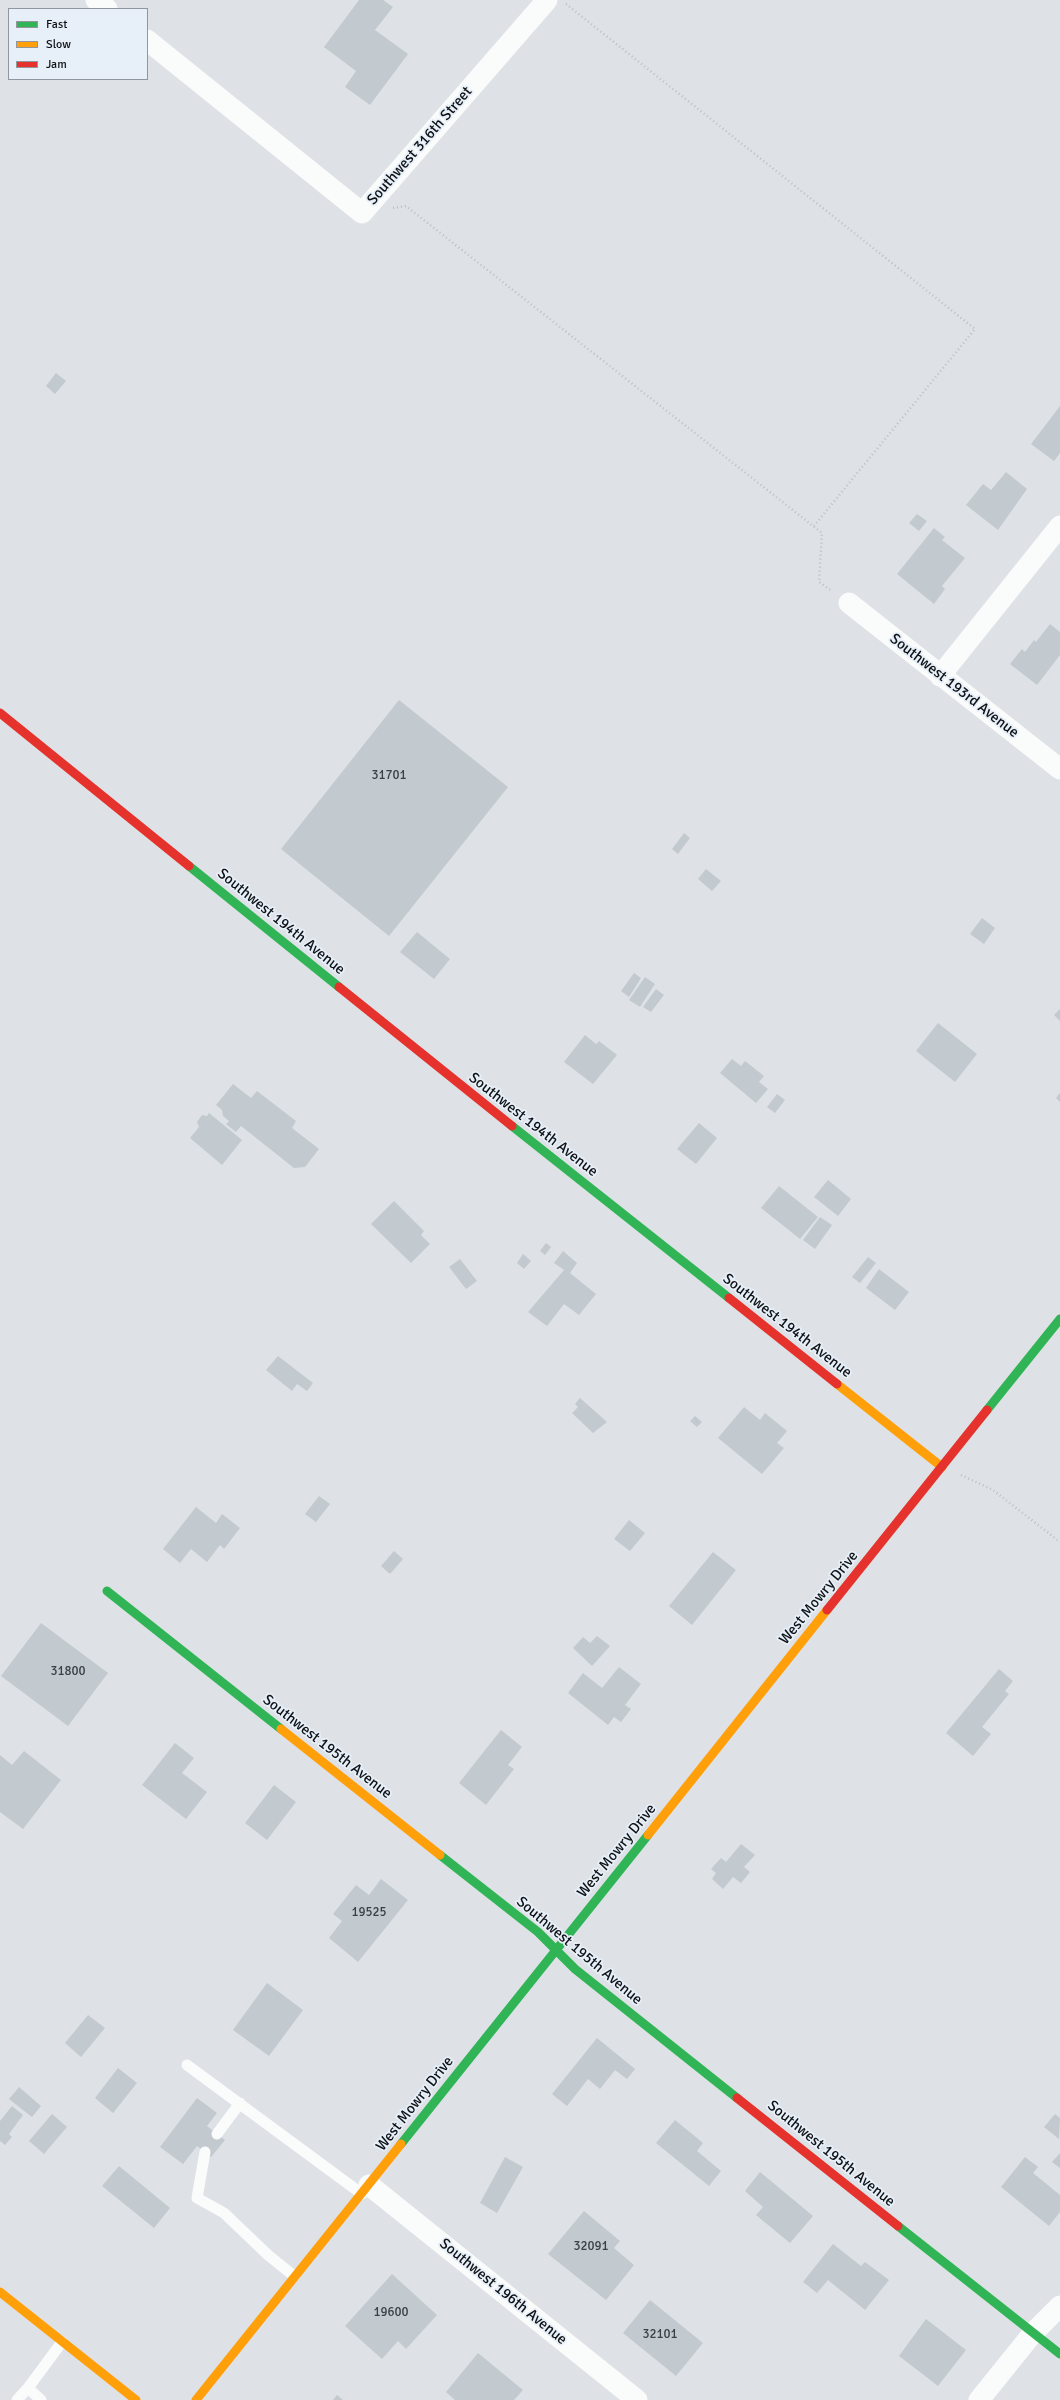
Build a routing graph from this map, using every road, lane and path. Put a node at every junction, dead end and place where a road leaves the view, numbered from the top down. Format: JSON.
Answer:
{"nodes":[{"id":1,"x":96,"y":0,"type":"edge"},
{"id":2,"x":547,"y":0,"type":"edge"},
{"id":3,"x":561,"y":0,"type":"edge"},
{"id":4,"x":106,"y":8,"type":"edge"},
{"id":5,"x":148,"y":41,"type":"edge"},
{"id":6,"x":362,"y":214,"type":"junction"},
{"id":7,"x":814,"y":526,"type":"junction"},
{"id":8,"x":1060,"y":526,"type":"edge"},
{"id":9,"x":849,"y":603,"type":"joint"},
{"id":10,"x":940,"y":676,"type":"junction"},
{"id":11,"x":0,"y":712,"type":"edge"},
{"id":12,"x":1060,"y":769,"type":"edge"},
{"id":13,"x":1060,"y":1319,"type":"edge"},
{"id":14,"x":942,"y":1467,"type":"junction"},
{"id":15,"x":1060,"y":1542,"type":"edge"},
{"id":16,"x":107,"y":1591,"type":"dead end"},
{"id":17,"x":555,"y":1950,"type":"junction"},
{"id":18,"x":187,"y":2064,"type":"dead end"},
{"id":19,"x":240,"y":2103,"type":"junction"},
{"id":20,"x":217,"y":2134,"type":"dead end"},
{"id":21,"x":205,"y":2152,"type":"dead end"},
{"id":22,"x":365,"y":2189,"type":"junction"},
{"id":23,"x":294,"y":2276,"type":"junction"},
{"id":24,"x":0,"y":2292,"type":"edge"},
{"id":25,"x":1060,"y":2306,"type":"edge"},
{"id":26,"x":1033,"y":2333,"type":"junction"},
{"id":27,"x":62,"y":2342,"type":"junction"},
{"id":28,"x":1060,"y":2354,"type":"edge"},
{"id":29,"x":28,"y":2388,"type":"junction"},
{"id":30,"x":17,"y":2400,"type":"edge"},
{"id":31,"x":41,"y":2400,"type":"edge"},
{"id":32,"x":136,"y":2400,"type":"edge"},
{"id":33,"x":196,"y":2400,"type":"edge"},
{"id":34,"x":637,"y":2400,"type":"edge"},
{"id":35,"x":979,"y":2400,"type":"edge"}],
"edges":[{"from":1,"to":4,"type":"street"},
{"from":2,"to":6,"type":"street","name":"Southwest 316th Street"},
{"from":3,"to":7,"type":"path"},
{"from":5,"to":6,"type":"street","name":"Southwest 316th Street"},
{"from":6,"to":7,"type":"path"},
{"from":7,"to":9,"type":"path"},
{"from":8,"to":10,"type":"street"},
{"from":9,"to":10,"type":"street","name":"Southwest 193rd Avenue"},
{"from":10,"to":12,"type":"street","name":"Southwest 193rd Avenue"},
{"from":11,"to":14,"type":"street","name":"Southwest 194th Avenue"},
{"from":13,"to":14,"type":"street","name":"West Mowry Drive"},
{"from":14,"to":15,"type":"path"},
{"from":14,"to":17,"type":"street","name":"West Mowry Drive"},
{"from":16,"to":17,"type":"street","name":"Southwest 195th Avenue"},
{"from":17,"to":22,"type":"street","name":"West Mowry Drive"},
{"from":17,"to":26,"type":"street","name":"Southwest 195th Avenue"},
{"from":18,"to":19,"type":"lane"},
{"from":19,"to":20,"type":"lane"},
{"from":19,"to":22,"type":"lane"},
{"from":21,"to":23,"type":"lane"},
{"from":22,"to":23,"type":"street","name":"West Mowry Drive"},
{"from":22,"to":34,"type":"street","name":"Southwest 196th Avenue"},
{"from":23,"to":33,"type":"street","name":"West Mowry Drive"},
{"from":24,"to":27,"type":"street"},
{"from":25,"to":26,"type":"street"},
{"from":26,"to":28,"type":"street","name":"Southwest 195th Avenue"},
{"from":26,"to":35,"type":"street"},
{"from":27,"to":29,"type":"lane"},
{"from":27,"to":32,"type":"street"},
{"from":29,"to":30,"type":"lane"},
{"from":29,"to":31,"type":"lane"}]}
